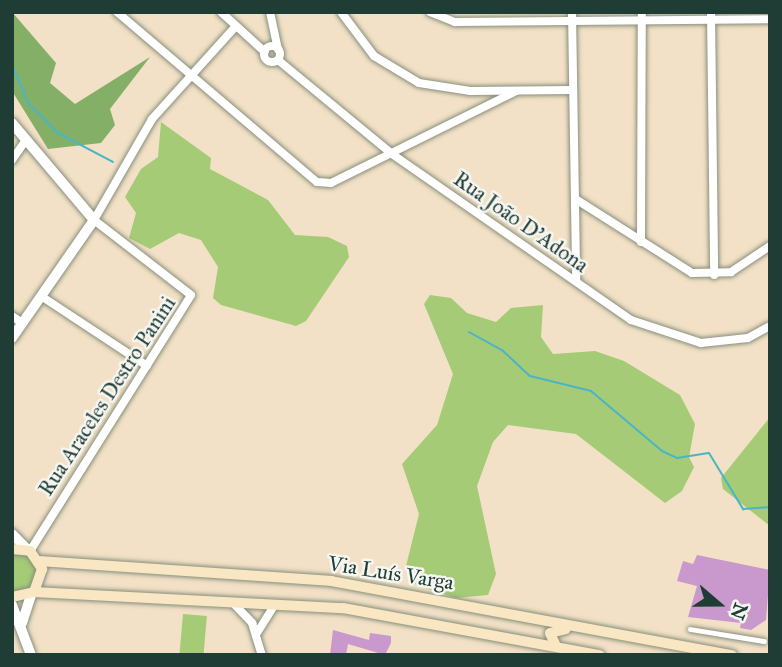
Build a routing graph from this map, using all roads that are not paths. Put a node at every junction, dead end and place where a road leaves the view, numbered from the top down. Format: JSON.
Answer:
{"nodes":[{"id":1,"x":117,"y":12,"type":"edge"},
{"id":2,"x":221,"y":12,"type":"edge"},
{"id":3,"x":270,"y":12,"type":"edge"},
{"id":4,"x":341,"y":12,"type":"edge"},
{"id":5,"x":430,"y":12,"type":"edge"},
{"id":6,"x":572,"y":12,"type":"edge"},
{"id":7,"x":642,"y":16,"type":"edge"},
{"id":8,"x":711,"y":16,"type":"edge"},
{"id":9,"x":770,"y":19,"type":"edge"},
{"id":10,"x":572,"y":22,"type":"junction"},
{"id":11,"x":236,"y":26,"type":"junction"},
{"id":12,"x":278,"y":49,"type":"junction"},
{"id":13,"x":265,"y":51,"type":"junction"},
{"id":14,"x":278,"y":60,"type":"junction"},
{"id":15,"x":189,"y":76,"type":"junction"},
{"id":16,"x":571,"y":90,"type":"junction"},
{"id":17,"x":516,"y":91,"type":"junction"},
{"id":18,"x":12,"y":122,"type":"edge"},
{"id":19,"x":26,"y":139,"type":"junction"},
{"id":20,"x":392,"y":154,"type":"junction"},
{"id":21,"x":12,"y":160,"type":"edge"},
{"id":22,"x":577,"y":200,"type":"junction"},
{"id":23,"x":94,"y":220,"type":"junction"},
{"id":24,"x":640,"y":242,"type":"junction"},
{"id":25,"x":770,"y":246,"type":"edge"},
{"id":26,"x":714,"y":275,"type":"junction"},
{"id":27,"x":576,"y":280,"type":"junction"},
{"id":28,"x":41,"y":296,"type":"junction"},
{"id":29,"x":12,"y":316,"type":"edge"},
{"id":30,"x":22,"y":323,"type":"junction"},
{"id":31,"x":770,"y":326,"type":"edge"},
{"id":32,"x":12,"y":338,"type":"edge"},
{"id":33,"x":147,"y":366,"type":"junction"},
{"id":34,"x":12,"y":534,"type":"edge"},
{"id":35,"x":12,"y":550,"type":"edge"},
{"id":36,"x":29,"y":551,"type":"junction"},
{"id":37,"x":40,"y":561,"type":"junction"},
{"id":38,"x":33,"y":593,"type":"junction"},
{"id":39,"x":12,"y":597,"type":"edge"},
{"id":40,"x":233,"y":603,"type":"junction"},
{"id":41,"x":12,"y":606,"type":"edge"},
{"id":42,"x":274,"y":606,"type":"junction"},
{"id":43,"x":22,"y":622,"type":"junction"},
{"id":44,"x":690,"y":629,"type":"dead end"},
{"id":45,"x":610,"y":633,"type":"junction"},
{"id":46,"x":257,"y":636,"type":"junction"},
{"id":47,"x":764,"y":641,"type":"dead end"},
{"id":48,"x":556,"y":646,"type":"junction"},
{"id":49,"x":595,"y":654,"type":"edge"},
{"id":50,"x":31,"y":655,"type":"edge"},
{"id":51,"x":262,"y":655,"type":"edge"},
{"id":52,"x":732,"y":655,"type":"edge"}],
"edges":[{"from":1,"to":15,"type":"street"},
{"from":2,"to":11,"type":"street"},
{"from":3,"to":12,"type":"street"},
{"from":4,"to":17,"type":"street"},
{"from":5,"to":10,"type":"street"},
{"from":6,"to":10,"type":"street"},
{"from":7,"to":8,"type":"street"},
{"from":7,"to":10,"type":"street"},
{"from":7,"to":24,"type":"street"},
{"from":8,"to":9,"type":"street"},
{"from":8,"to":26,"type":"street"},
{"from":10,"to":16,"type":"street"},
{"from":11,"to":13,"type":"street"},
{"from":11,"to":15,"type":"street"},
{"from":12,"to":13,"type":"street"},
{"from":12,"to":14,"type":"street"},
{"from":13,"to":14,"type":"street","name":"Rua João D'Adona"},
{"from":14,"to":20,"type":"street","name":"Rua João D'Adona"},
{"from":15,"to":20,"type":"street"},
{"from":15,"to":23,"type":"street"},
{"from":16,"to":17,"type":"street"},
{"from":16,"to":22,"type":"street"},
{"from":17,"to":20,"type":"street"},
{"from":18,"to":19,"type":"street"},
{"from":19,"to":21,"type":"street"},
{"from":19,"to":23,"type":"street"},
{"from":20,"to":27,"type":"street","name":"Rua João D'Adona"},
{"from":22,"to":24,"type":"street"},
{"from":22,"to":27,"type":"street"},
{"from":23,"to":28,"type":"street"},
{"from":23,"to":33,"type":"street","name":"Rua Araceles Destro Panini"},
{"from":24,"to":26,"type":"street"},
{"from":25,"to":26,"type":"street"},
{"from":27,"to":31,"type":"street","name":"Rua João D'Adona"},
{"from":28,"to":30,"type":"street"},
{"from":28,"to":33,"type":"street"},
{"from":29,"to":30,"type":"street"},
{"from":30,"to":32,"type":"street"},
{"from":33,"to":36,"type":"street","name":"Rua Araceles Destro Panini"},
{"from":34,"to":36,"type":"street"},
{"from":35,"to":36,"type":"main road"},
{"from":36,"to":37,"type":"main road"},
{"from":37,"to":38,"type":"main road"},
{"from":37,"to":45,"type":"main road","name":"Via Luís Varga"},
{"from":38,"to":39,"type":"main road","name":"Via Luís Varga"},
{"from":38,"to":40,"type":"main road","name":"Via Luís Varga"},
{"from":38,"to":43,"type":"street"},
{"from":40,"to":42,"type":"main road","name":"Via Luís Varga"},
{"from":40,"to":46,"type":"street"},
{"from":41,"to":43,"type":"street"},
{"from":42,"to":46,"type":"street"},
{"from":42,"to":48,"type":"main road","name":"Via Luís Varga"},
{"from":43,"to":50,"type":"street"},
{"from":44,"to":47,"type":"lane"},
{"from":45,"to":48,"type":"main road"},
{"from":45,"to":52,"type":"main road","name":"Via Luís Varga"},
{"from":46,"to":51,"type":"street"},
{"from":48,"to":49,"type":"main road","name":"Via Luís Varga"}]}
